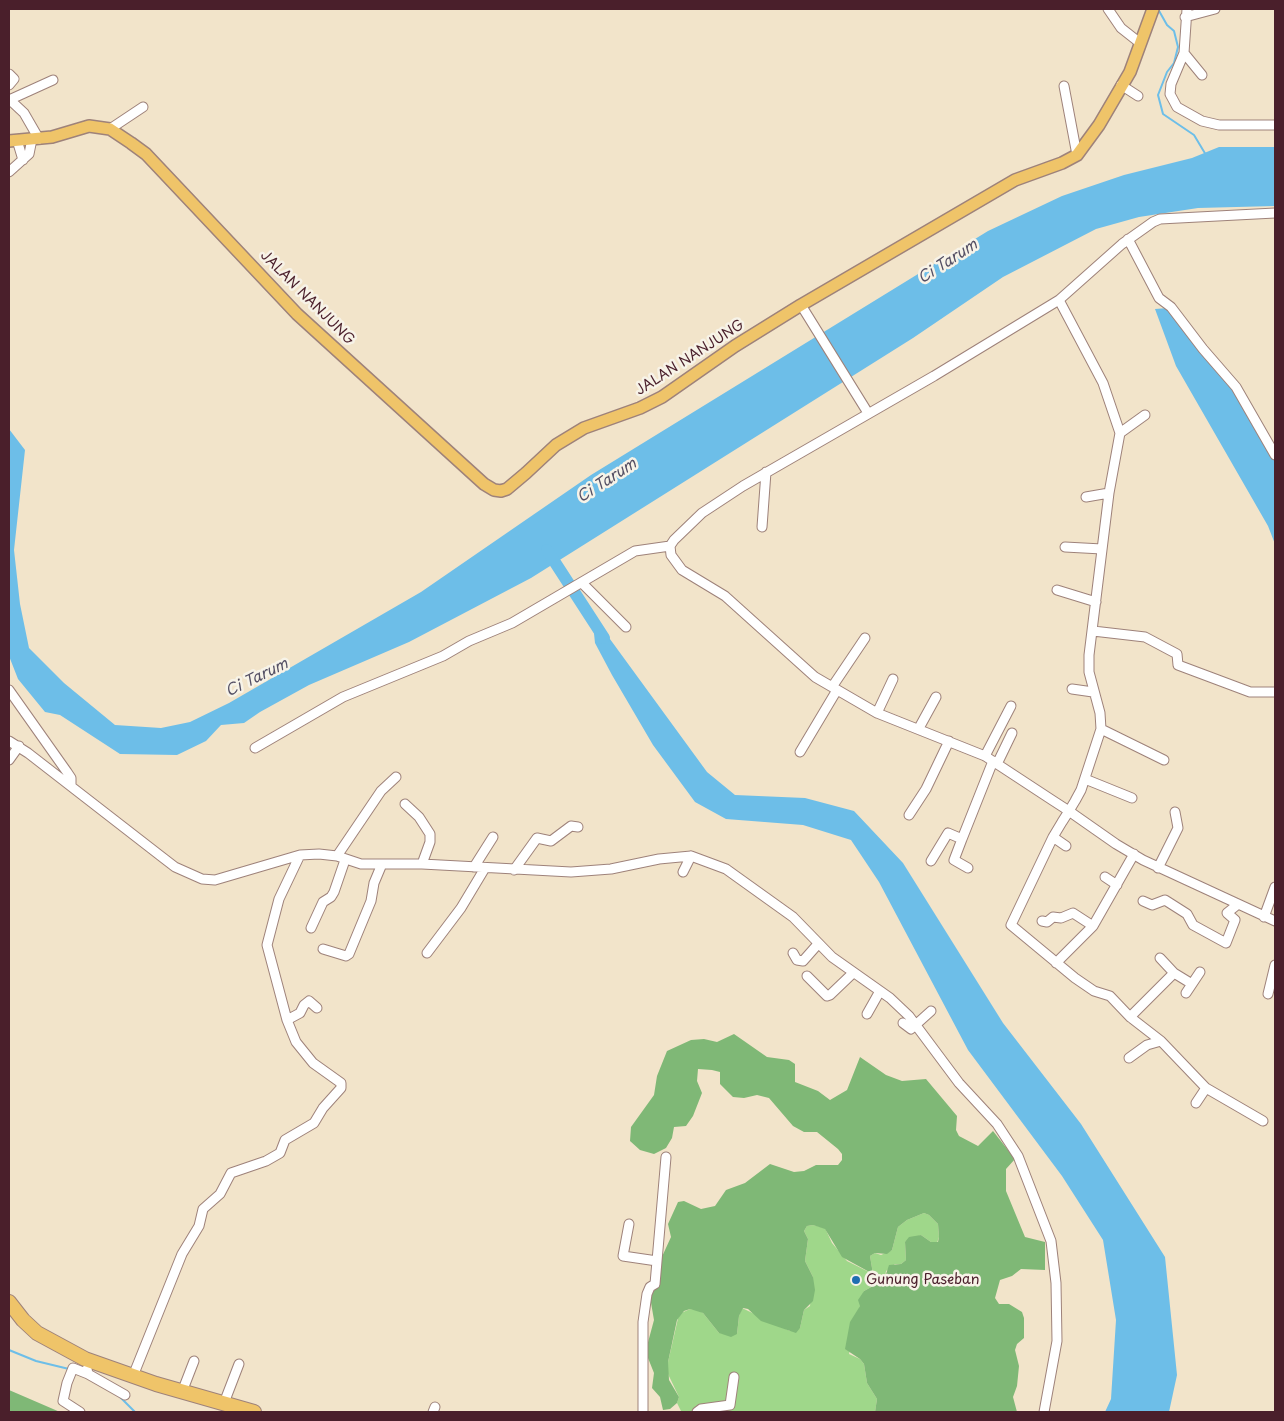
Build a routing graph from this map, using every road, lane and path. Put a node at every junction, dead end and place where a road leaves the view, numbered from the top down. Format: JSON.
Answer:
{"nodes":[{"id":1,"x":1108,"y":9,"type":"edge"},
{"id":2,"x":1152,"y":9,"type":"edge"},
{"id":3,"x":1215,"y":9,"type":"edge"},
{"id":4,"x":1186,"y":13,"type":"edge"},
{"id":5,"x":1140,"y":43,"type":"junction"},
{"id":6,"x":1184,"y":53,"type":"junction"},
{"id":7,"x":9,"y":74,"type":"edge"},
{"id":8,"x":1202,"y":74,"type":"dead end"},
{"id":9,"x":53,"y":80,"type":"dead end"},
{"id":10,"x":9,"y":85,"type":"edge"},
{"id":11,"x":1121,"y":85,"type":"junction"},
{"id":12,"x":1064,"y":86,"type":"dead end"},
{"id":13,"x":1138,"y":96,"type":"dead end"},
{"id":14,"x":9,"y":99,"type":"edge"},
{"id":15,"x":143,"y":106,"type":"dead end"},
{"id":16,"x":1275,"y":125,"type":"edge"},
{"id":17,"x":110,"y":130,"type":"junction"},
{"id":18,"x":36,"y":139,"type":"junction"},
{"id":19,"x":13,"y":140,"type":"edge"},
{"id":20,"x":1077,"y":155,"type":"junction"},
{"id":21,"x":23,"y":160,"type":"junction"},
{"id":22,"x":9,"y":172,"type":"edge"},
{"id":23,"x":1275,"y":213,"type":"edge"},
{"id":24,"x":1128,"y":239,"type":"junction"},
{"id":25,"x":1059,"y":300,"type":"junction"},
{"id":26,"x":801,"y":305,"type":"junction"},
{"id":27,"x":868,"y":413,"type":"junction"},
{"id":28,"x":1145,"y":415,"type":"dead end"},
{"id":29,"x":1120,"y":433,"type":"junction"},
{"id":30,"x":1275,"y":455,"type":"edge"},
{"id":31,"x":766,"y":472,"type":"junction"},
{"id":32,"x":1109,"y":493,"type":"junction"},
{"id":33,"x":1086,"y":497,"type":"dead end"},
{"id":34,"x":762,"y":527,"type":"dead end"},
{"id":35,"x":670,"y":546,"type":"junction"},
{"id":36,"x":1065,"y":546,"type":"dead end"},
{"id":37,"x":1102,"y":549,"type":"junction"},
{"id":38,"x":578,"y":585,"type":"junction"},
{"id":39,"x":1057,"y":590,"type":"dead end"},
{"id":40,"x":1096,"y":602,"type":"junction"},
{"id":41,"x":626,"y":627,"type":"dead end"},
{"id":42,"x":1093,"y":631,"type":"junction"},
{"id":43,"x":865,"y":638,"type":"dead end"},
{"id":44,"x":893,"y":679,"type":"dead end"},
{"id":45,"x":834,"y":688,"type":"junction"},
{"id":46,"x":1072,"y":688,"type":"dead end"},
{"id":47,"x":9,"y":690,"type":"edge"},
{"id":48,"x":1093,"y":692,"type":"junction"},
{"id":49,"x":1275,"y":692,"type":"edge"},
{"id":50,"x":936,"y":697,"type":"dead end"},
{"id":51,"x":1011,"y":706,"type":"dead end"},
{"id":52,"x":877,"y":712,"type":"junction"},
{"id":53,"x":919,"y":728,"type":"junction"},
{"id":54,"x":1101,"y":729,"type":"junction"},
{"id":55,"x":1012,"y":733,"type":"dead end"},
{"id":56,"x":9,"y":740,"type":"edge"},
{"id":57,"x":949,"y":741,"type":"junction"},
{"id":58,"x":19,"y":746,"type":"junction"},
{"id":59,"x":255,"y":748,"type":"dead end"},
{"id":60,"x":800,"y":752,"type":"dead end"},
{"id":61,"x":985,"y":756,"type":"junction"},
{"id":62,"x":9,"y":760,"type":"edge"},
{"id":63,"x":1164,"y":760,"type":"dead end"},
{"id":64,"x":995,"y":762,"type":"junction"},
{"id":65,"x":396,"y":777,"type":"dead end"},
{"id":66,"x":1085,"y":779,"type":"junction"},
{"id":67,"x":71,"y":786,"type":"junction"},
{"id":68,"x":1132,"y":798,"type":"dead end"},
{"id":69,"x":406,"y":804,"type":"dead end"},
{"id":70,"x":1069,"y":811,"type":"junction"},
{"id":71,"x":1175,"y":812,"type":"dead end"},
{"id":72,"x":909,"y":815,"type":"dead end"},
{"id":73,"x":578,"y":827,"type":"dead end"},
{"id":74,"x":493,"y":837,"type":"dead end"},
{"id":75,"x":1054,"y":837,"type":"junction"},
{"id":76,"x":962,"y":840,"type":"junction"},
{"id":77,"x":1066,"y":846,"type":"dead end"},
{"id":78,"x":1134,"y":854,"type":"junction"},
{"id":79,"x":300,"y":855,"type":"junction"},
{"id":80,"x":691,"y":856,"type":"junction"},
{"id":81,"x":341,"y":858,"type":"junction"},
{"id":82,"x":931,"y":861,"type":"dead end"},
{"id":83,"x":382,"y":864,"type":"junction"},
{"id":84,"x":422,"y":864,"type":"junction"},
{"id":85,"x":474,"y":867,"type":"junction"},
{"id":86,"x":485,"y":868,"type":"junction"},
{"id":87,"x":968,"y":868,"type":"dead end"},
{"id":88,"x":1158,"y":868,"type":"junction"},
{"id":89,"x":514,"y":870,"type":"junction"},
{"id":90,"x":683,"y":872,"type":"dead end"},
{"id":91,"x":1105,"y":877,"type":"dead end"},
{"id":92,"x":1118,"y":885,"type":"junction"},
{"id":93,"x":1275,"y":887,"type":"edge"},
{"id":94,"x":1143,"y":901,"type":"dead end"},
{"id":95,"x":1237,"y":905,"type":"junction"},
{"id":96,"x":1264,"y":917,"type":"junction"},
{"id":97,"x":1042,"y":921,"type":"dead end"},
{"id":98,"x":1275,"y":921,"type":"edge"},
{"id":99,"x":1094,"y":926,"type":"junction"},
{"id":100,"x":311,"y":928,"type":"dead end"},
{"id":101,"x":818,"y":944,"type":"junction"},
{"id":102,"x":324,"y":949,"type":"dead end"},
{"id":103,"x":427,"y":953,"type":"dead end"},
{"id":104,"x":793,"y":953,"type":"dead end"},
{"id":105,"x":1160,"y":958,"type":"dead end"},
{"id":106,"x":1056,"y":963,"type":"junction"},
{"id":107,"x":1275,"y":965,"type":"edge"},
{"id":108,"x":1200,"y":972,"type":"dead end"},
{"id":109,"x":853,"y":973,"type":"junction"},
{"id":110,"x":1174,"y":973,"type":"junction"},
{"id":111,"x":807,"y":976,"type":"dead end"},
{"id":112,"x":1192,"y":984,"type":"junction"},
{"id":113,"x":880,"y":991,"type":"junction"},
{"id":114,"x":1186,"y":993,"type":"dead end"},
{"id":115,"x":1268,"y":994,"type":"dead end"},
{"id":116,"x":317,"y":1008,"type":"dead end"},
{"id":117,"x":931,"y":1012,"type":"dead end"},
{"id":118,"x":867,"y":1014,"type":"dead end"},
{"id":119,"x":1130,"y":1017,"type":"junction"},
{"id":120,"x":287,"y":1020,"type":"junction"},
{"id":121,"x":907,"y":1022,"type":"junction"},
{"id":122,"x":1161,"y":1041,"type":"junction"},
{"id":123,"x":1129,"y":1058,"type":"dead end"},
{"id":124,"x":1206,"y":1088,"type":"junction"},
{"id":125,"x":1196,"y":1103,"type":"dead end"},
{"id":126,"x":1263,"y":1121,"type":"dead end"},
{"id":127,"x":666,"y":1157,"type":"dead end"},
{"id":128,"x":628,"y":1224,"type":"dead end"},
{"id":129,"x":657,"y":1261,"type":"junction"},
{"id":130,"x":9,"y":1302,"type":"edge"},
{"id":131,"x":85,"y":1359,"type":"junction"},
{"id":132,"x":194,"y":1361,"type":"dead end"},
{"id":133,"x":239,"y":1364,"type":"dead end"},
{"id":134,"x":88,"y":1374,"type":"junction"},
{"id":135,"x":133,"y":1376,"type":"junction"},
{"id":136,"x":734,"y":1378,"type":"dead end"},
{"id":137,"x":182,"y":1392,"type":"junction"},
{"id":138,"x":125,"y":1395,"type":"dead end"},
{"id":139,"x":224,"y":1403,"type":"junction"},
{"id":140,"x":80,"y":1412,"type":"edge"},
{"id":141,"x":254,"y":1412,"type":"edge"},
{"id":142,"x":643,"y":1412,"type":"edge"},
{"id":143,"x":697,"y":1412,"type":"edge"},
{"id":144,"x":1044,"y":1412,"type":"edge"}],
"edges":[{"from":1,"to":5,"type":"street"},
{"from":2,"to":5,"type":"main road","name":"JALAN NANJUNG"},
{"from":3,"to":4,"type":"street"},
{"from":4,"to":6,"type":"street"},
{"from":5,"to":11,"type":"main road","name":"JALAN NANJUNG"},
{"from":6,"to":8,"type":"street"},
{"from":6,"to":16,"type":"street"},
{"from":7,"to":10,"type":"street"},
{"from":9,"to":14,"type":"street"},
{"from":11,"to":13,"type":"street"},
{"from":11,"to":20,"type":"main road","name":"JALAN NANJUNG"},
{"from":12,"to":20,"type":"street"},
{"from":14,"to":18,"type":"street"},
{"from":15,"to":17,"type":"street"},
{"from":17,"to":18,"type":"main road","name":"JALAN NANJUNG"},
{"from":17,"to":26,"type":"main road","name":"JALAN NANJUNG"},
{"from":18,"to":19,"type":"main road","name":"JALAN NANJUNG"},
{"from":18,"to":21,"type":"street"},
{"from":19,"to":21,"type":"street"},
{"from":20,"to":26,"type":"main road","name":"JALAN NANJUNG"},
{"from":21,"to":22,"type":"street"},
{"from":23,"to":24,"type":"street"},
{"from":24,"to":25,"type":"street"},
{"from":24,"to":30,"type":"street"},
{"from":25,"to":27,"type":"street"},
{"from":25,"to":29,"type":"street"},
{"from":26,"to":27,"type":"street"},
{"from":27,"to":31,"type":"street"},
{"from":28,"to":29,"type":"street"},
{"from":29,"to":32,"type":"street"},
{"from":31,"to":34,"type":"street"},
{"from":31,"to":35,"type":"street"},
{"from":32,"to":33,"type":"street"},
{"from":32,"to":37,"type":"street"},
{"from":35,"to":38,"type":"street"},
{"from":35,"to":45,"type":"street"},
{"from":36,"to":37,"type":"street"},
{"from":37,"to":40,"type":"street"},
{"from":38,"to":41,"type":"street"},
{"from":38,"to":59,"type":"street"},
{"from":39,"to":40,"type":"street"},
{"from":40,"to":42,"type":"street"},
{"from":42,"to":48,"type":"street"},
{"from":42,"to":49,"type":"street"},
{"from":43,"to":45,"type":"street"},
{"from":44,"to":52,"type":"street"},
{"from":45,"to":52,"type":"street"},
{"from":45,"to":60,"type":"street"},
{"from":46,"to":48,"type":"street"},
{"from":47,"to":67,"type":"street"},
{"from":48,"to":54,"type":"street"},
{"from":50,"to":53,"type":"street"},
{"from":51,"to":61,"type":"street"},
{"from":52,"to":53,"type":"street"},
{"from":53,"to":57,"type":"street"},
{"from":54,"to":63,"type":"street"},
{"from":54,"to":66,"type":"street"},
{"from":55,"to":64,"type":"street"},
{"from":56,"to":58,"type":"street"},
{"from":57,"to":61,"type":"street"},
{"from":57,"to":72,"type":"street"},
{"from":58,"to":62,"type":"street"},
{"from":58,"to":67,"type":"street"},
{"from":61,"to":64,"type":"street"},
{"from":64,"to":70,"type":"street"},
{"from":64,"to":76,"type":"street"},
{"from":65,"to":81,"type":"street"},
{"from":66,"to":68,"type":"street"},
{"from":66,"to":70,"type":"street"},
{"from":67,"to":79,"type":"street"},
{"from":69,"to":84,"type":"street"},
{"from":70,"to":75,"type":"street"},
{"from":70,"to":78,"type":"street"},
{"from":71,"to":88,"type":"street"},
{"from":73,"to":89,"type":"street"},
{"from":74,"to":85,"type":"street"},
{"from":75,"to":77,"type":"street"},
{"from":75,"to":106,"type":"street"},
{"from":76,"to":82,"type":"street"},
{"from":76,"to":87,"type":"street"},
{"from":78,"to":88,"type":"street"},
{"from":78,"to":92,"type":"street"},
{"from":79,"to":81,"type":"street"},
{"from":79,"to":120,"type":"street"},
{"from":80,"to":89,"type":"street"},
{"from":80,"to":90,"type":"street"},
{"from":80,"to":101,"type":"street"},
{"from":81,"to":83,"type":"street"},
{"from":81,"to":100,"type":"street"},
{"from":83,"to":84,"type":"street"},
{"from":83,"to":102,"type":"street"},
{"from":84,"to":85,"type":"street"},
{"from":85,"to":86,"type":"street"},
{"from":86,"to":89,"type":"street"},
{"from":86,"to":103,"type":"street"},
{"from":88,"to":95,"type":"street"},
{"from":91,"to":92,"type":"street"},
{"from":92,"to":99,"type":"street"},
{"from":93,"to":96,"type":"street"},
{"from":94,"to":95,"type":"street"},
{"from":95,"to":96,"type":"street"},
{"from":96,"to":98,"type":"street"},
{"from":97,"to":99,"type":"street"},
{"from":99,"to":106,"type":"street"},
{"from":101,"to":104,"type":"street"},
{"from":101,"to":109,"type":"street"},
{"from":105,"to":110,"type":"street"},
{"from":106,"to":119,"type":"street"},
{"from":107,"to":115,"type":"street"},
{"from":108,"to":112,"type":"street"},
{"from":109,"to":111,"type":"street"},
{"from":109,"to":113,"type":"street"},
{"from":110,"to":112,"type":"street"},
{"from":110,"to":119,"type":"street"},
{"from":112,"to":114,"type":"street"},
{"from":113,"to":118,"type":"street"},
{"from":113,"to":121,"type":"street"},
{"from":116,"to":120,"type":"street"},
{"from":117,"to":121,"type":"street"},
{"from":119,"to":122,"type":"street"},
{"from":120,"to":135,"type":"street"},
{"from":121,"to":144,"type":"street"},
{"from":122,"to":123,"type":"street"},
{"from":122,"to":124,"type":"street"},
{"from":124,"to":125,"type":"street"},
{"from":124,"to":126,"type":"street"},
{"from":127,"to":129,"type":"street"},
{"from":128,"to":129,"type":"street"},
{"from":129,"to":142,"type":"street"},
{"from":130,"to":131,"type":"highway"},
{"from":131,"to":134,"type":"street"},
{"from":131,"to":135,"type":"highway"},
{"from":132,"to":137,"type":"street"},
{"from":133,"to":139,"type":"street"},
{"from":134,"to":138,"type":"street"},
{"from":134,"to":140,"type":"street"},
{"from":135,"to":137,"type":"highway"},
{"from":136,"to":143,"type":"street"},
{"from":137,"to":139,"type":"highway"},
{"from":139,"to":141,"type":"highway"}]}
